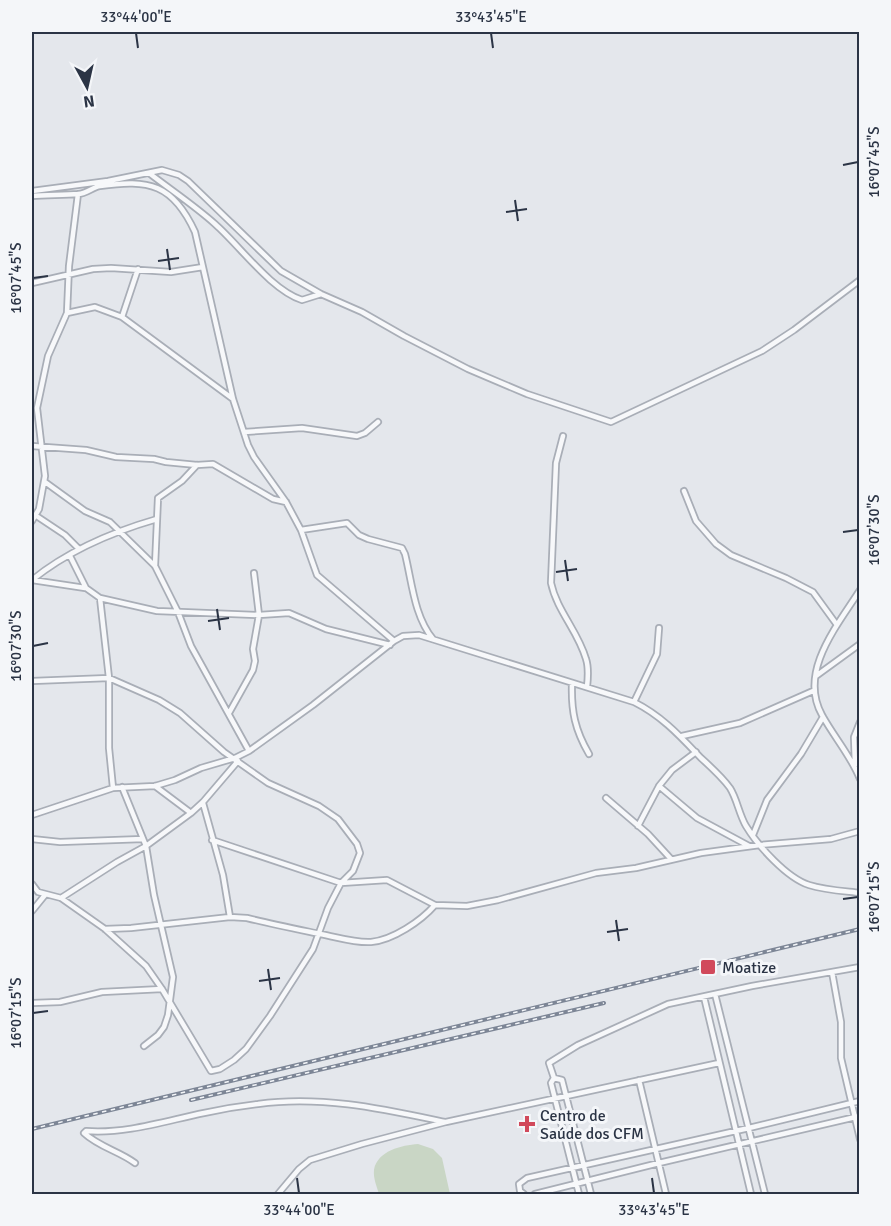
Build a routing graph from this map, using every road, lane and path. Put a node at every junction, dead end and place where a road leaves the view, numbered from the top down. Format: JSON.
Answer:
{"nodes":[{"id":1,"x":149,"y":173,"type":"junction"},
{"id":2,"x":32,"y":191,"type":"edge"},
{"id":3,"x":78,"y":194,"type":"junction"},
{"id":4,"x":32,"y":196,"type":"edge"},
{"id":5,"x":203,"y":267,"type":"junction"},
{"id":6,"x":138,"y":269,"type":"junction"},
{"id":7,"x":68,"y":274,"type":"junction"},
{"id":8,"x":860,"y":280,"type":"edge"},
{"id":9,"x":32,"y":283,"type":"edge"},
{"id":10,"x":321,"y":294,"type":"junction"},
{"id":11,"x":67,"y":313,"type":"junction"},
{"id":12,"x":122,"y":317,"type":"junction"},
{"id":13,"x":233,"y":399,"type":"junction"},
{"id":14,"x":378,"y":422,"type":"dead end"},
{"id":15,"x":244,"y":432,"type":"junction"},
{"id":16,"x":563,"y":436,"type":"dead end"},
{"id":17,"x":32,"y":446,"type":"edge"},
{"id":18,"x":41,"y":447,"type":"junction"},
{"id":19,"x":197,"y":465,"type":"junction"},
{"id":20,"x":45,"y":482,"type":"junction"},
{"id":21,"x":684,"y":491,"type":"dead end"},
{"id":22,"x":286,"y":502,"type":"junction"},
{"id":23,"x":35,"y":515,"type":"junction"},
{"id":24,"x":157,"y":519,"type":"junction"},
{"id":25,"x":32,"y":521,"type":"edge"},
{"id":26,"x":120,"y":530,"type":"junction"},
{"id":27,"x":301,"y":530,"type":"junction"},
{"id":28,"x":79,"y":549,"type":"junction"},
{"id":29,"x":70,"y":556,"type":"junction"},
{"id":30,"x":155,"y":566,"type":"junction"},
{"id":31,"x":254,"y":573,"type":"dead end"},
{"id":32,"x":32,"y":580,"type":"edge"},
{"id":33,"x":86,"y":588,"type":"junction"},
{"id":34,"x":860,"y":590,"type":"edge"},
{"id":35,"x":100,"y":598,"type":"junction"},
{"id":36,"x":178,"y":612,"type":"junction"},
{"id":37,"x":259,"y":615,"type":"junction"},
{"id":38,"x":837,"y":625,"type":"junction"},
{"id":39,"x":659,"y":628,"type":"dead end"},
{"id":40,"x":433,"y":639,"type":"junction"},
{"id":41,"x":392,"y":643,"type":"junction"},
{"id":42,"x":860,"y":644,"type":"edge"},
{"id":43,"x":816,"y":676,"type":"junction"},
{"id":44,"x":109,"y":678,"type":"junction"},
{"id":45,"x":32,"y":681,"type":"edge"},
{"id":46,"x":572,"y":683,"type":"junction"},
{"id":47,"x":587,"y":687,"type":"junction"},
{"id":48,"x":813,"y":691,"type":"junction"},
{"id":49,"x":634,"y":702,"type":"junction"},
{"id":50,"x":229,"y":713,"type":"junction"},
{"id":51,"x":823,"y":717,"type":"junction"},
{"id":52,"x":860,"y":722,"type":"edge"},
{"id":53,"x":682,"y":736,"type":"junction"},
{"id":54,"x":856,"y":745,"type":"edge"},
{"id":55,"x":249,"y":751,"type":"junction"},
{"id":56,"x":696,"y":752,"type":"junction"},
{"id":57,"x":589,"y":754,"type":"dead end"},
{"id":58,"x":236,"y":760,"type":"junction"},
{"id":59,"x":856,"y":767,"type":"junction"},
{"id":60,"x":860,"y":779,"type":"edge"},
{"id":61,"x":154,"y":786,"type":"junction"},
{"id":62,"x":659,"y":786,"type":"junction"},
{"id":63,"x":122,"y":787,"type":"junction"},
{"id":64,"x":112,"y":788,"type":"junction"},
{"id":65,"x":606,"y":798,"type":"dead end"},
{"id":66,"x":203,"y":802,"type":"junction"},
{"id":67,"x":191,"y":813,"type":"junction"},
{"id":68,"x":32,"y":815,"type":"edge"},
{"id":69,"x":638,"y":825,"type":"junction"},
{"id":70,"x":860,"y":831,"type":"edge"},
{"id":71,"x":753,"y":836,"type":"junction"},
{"id":72,"x":32,"y":839,"type":"edge"},
{"id":73,"x":143,"y":839,"type":"junction"},
{"id":74,"x":212,"y":840,"type":"junction"},
{"id":75,"x":760,"y":845,"type":"junction"},
{"id":76,"x":146,"y":846,"type":"junction"},
{"id":77,"x":749,"y":846,"type":"junction"},
{"id":78,"x":671,"y":859,"type":"junction"},
{"id":79,"x":341,"y":883,"type":"junction"},
{"id":80,"x":32,"y":884,"type":"edge"},
{"id":81,"x":860,"y":893,"type":"edge"},
{"id":82,"x":45,"y":895,"type":"junction"},
{"id":83,"x":61,"y":898,"type":"junction"},
{"id":84,"x":435,"y":904,"type":"junction"},
{"id":85,"x":32,"y":911,"type":"edge"},
{"id":86,"x":230,"y":917,"type":"junction"},
{"id":87,"x":160,"y":925,"type":"junction"},
{"id":88,"x":105,"y":929,"type":"junction"},
{"id":89,"x":321,"y":934,"type":"junction"},
{"id":90,"x":860,"y":967,"type":"edge"},
{"id":91,"x":832,"y":972,"type":"junction"},
{"id":92,"x":162,"y":989,"type":"junction"},
{"id":93,"x":716,"y":994,"type":"junction"},
{"id":94,"x":704,"y":997,"type":"junction"},
{"id":95,"x":169,"y":1002,"type":"junction"},
{"id":96,"x":32,"y":1003,"type":"edge"},
{"id":97,"x":144,"y":1046,"type":"dead end"},
{"id":98,"x":719,"y":1063,"type":"junction"},
{"id":99,"x":554,"y":1078,"type":"junction"},
{"id":100,"x":639,"y":1080,"type":"junction"},
{"id":101,"x":567,"y":1097,"type":"junction"},
{"id":102,"x":555,"y":1099,"type":"junction"},
{"id":103,"x":860,"y":1101,"type":"edge"},
{"id":104,"x":851,"y":1102,"type":"junction"},
{"id":105,"x":857,"y":1117,"type":"edge"},
{"id":106,"x":446,"y":1122,"type":"junction"},
{"id":107,"x":749,"y":1128,"type":"junction"},
{"id":108,"x":735,"y":1132,"type":"junction"},
{"id":109,"x":860,"y":1139,"type":"edge"},
{"id":110,"x":752,"y":1142,"type":"junction"},
{"id":111,"x":739,"y":1145,"type":"junction"},
{"id":112,"x":656,"y":1149,"type":"junction"},
{"id":113,"x":135,"y":1163,"type":"dead end"},
{"id":114,"x":658,"y":1163,"type":"junction"},
{"id":115,"x":584,"y":1166,"type":"junction"},
{"id":116,"x":572,"y":1168,"type":"junction"},
{"id":117,"x":587,"y":1181,"type":"junction"},
{"id":118,"x":576,"y":1183,"type":"junction"},
{"id":119,"x":278,"y":1194,"type":"edge"},
{"id":120,"x":524,"y":1194,"type":"edge"},
{"id":121,"x":535,"y":1194,"type":"edge"},
{"id":122,"x":579,"y":1194,"type":"edge"},
{"id":123,"x":591,"y":1194,"type":"edge"},
{"id":124,"x":666,"y":1194,"type":"edge"},
{"id":125,"x":751,"y":1194,"type":"edge"},
{"id":126,"x":765,"y":1194,"type":"edge"}],
"edges":[{"from":1,"to":2,"type":"street"},
{"from":1,"to":10,"type":"street"},
{"from":1,"to":10,"type":"street"},
{"from":3,"to":4,"type":"street"},
{"from":3,"to":5,"type":"street"},
{"from":3,"to":7,"type":"street"},
{"from":5,"to":6,"type":"street"},
{"from":5,"to":13,"type":"street"},
{"from":6,"to":7,"type":"street"},
{"from":6,"to":12,"type":"street"},
{"from":7,"to":9,"type":"street"},
{"from":7,"to":11,"type":"street"},
{"from":8,"to":10,"type":"street"},
{"from":11,"to":12,"type":"street"},
{"from":11,"to":18,"type":"street"},
{"from":12,"to":13,"type":"street"},
{"from":13,"to":15,"type":"street"},
{"from":14,"to":15,"type":"street"},
{"from":15,"to":22,"type":"street"},
{"from":16,"to":47,"type":"street"},
{"from":17,"to":18,"type":"street"},
{"from":18,"to":19,"type":"street"},
{"from":18,"to":20,"type":"street"},
{"from":19,"to":22,"type":"street"},
{"from":19,"to":24,"type":"street"},
{"from":20,"to":23,"type":"street"},
{"from":20,"to":26,"type":"street"},
{"from":21,"to":38,"type":"street"},
{"from":22,"to":27,"type":"street"},
{"from":23,"to":25,"type":"street"},
{"from":23,"to":28,"type":"street"},
{"from":24,"to":26,"type":"street"},
{"from":24,"to":30,"type":"street"},
{"from":26,"to":28,"type":"street"},
{"from":26,"to":30,"type":"street"},
{"from":27,"to":40,"type":"street"},
{"from":27,"to":41,"type":"street"},
{"from":28,"to":29,"type":"street"},
{"from":29,"to":32,"type":"street"},
{"from":29,"to":33,"type":"street"},
{"from":30,"to":36,"type":"street"},
{"from":31,"to":37,"type":"street"},
{"from":32,"to":33,"type":"street"},
{"from":33,"to":35,"type":"street"},
{"from":34,"to":38,"type":"street"},
{"from":35,"to":36,"type":"street"},
{"from":35,"to":44,"type":"street"},
{"from":36,"to":37,"type":"street"},
{"from":36,"to":50,"type":"street"},
{"from":37,"to":41,"type":"street"},
{"from":37,"to":50,"type":"street"},
{"from":38,"to":43,"type":"street"},
{"from":39,"to":49,"type":"street"},
{"from":40,"to":41,"type":"street"},
{"from":40,"to":46,"type":"street"},
{"from":41,"to":55,"type":"street"},
{"from":42,"to":43,"type":"street"},
{"from":43,"to":48,"type":"street"},
{"from":44,"to":45,"type":"street"},
{"from":44,"to":58,"type":"street"},
{"from":44,"to":64,"type":"street"},
{"from":46,"to":47,"type":"street"},
{"from":46,"to":57,"type":"street"},
{"from":47,"to":49,"type":"street"},
{"from":48,"to":51,"type":"street"},
{"from":48,"to":53,"type":"street"},
{"from":49,"to":53,"type":"street"},
{"from":50,"to":55,"type":"street"},
{"from":51,"to":59,"type":"street"},
{"from":51,"to":71,"type":"street"},
{"from":52,"to":54,"type":"street"},
{"from":53,"to":56,"type":"street"},
{"from":54,"to":59,"type":"street"},
{"from":55,"to":58,"type":"street"},
{"from":56,"to":62,"type":"street"},
{"from":56,"to":71,"type":"street"},
{"from":58,"to":61,"type":"street"},
{"from":58,"to":66,"type":"street"},
{"from":58,"to":79,"type":"street"},
{"from":59,"to":60,"type":"street"},
{"from":61,"to":63,"type":"street"},
{"from":61,"to":67,"type":"street"},
{"from":62,"to":69,"type":"street"},
{"from":62,"to":77,"type":"street"},
{"from":63,"to":64,"type":"street"},
{"from":63,"to":73,"type":"street"},
{"from":64,"to":68,"type":"street"},
{"from":65,"to":69,"type":"street"},
{"from":66,"to":67,"type":"street"},
{"from":66,"to":74,"type":"street"},
{"from":67,"to":76,"type":"street"},
{"from":69,"to":78,"type":"street"},
{"from":70,"to":75,"type":"street"},
{"from":71,"to":75,"type":"street"},
{"from":72,"to":73,"type":"street"},
{"from":73,"to":76,"type":"street"},
{"from":74,"to":79,"type":"street"},
{"from":74,"to":86,"type":"street"},
{"from":75,"to":77,"type":"street"},
{"from":75,"to":81,"type":"street"},
{"from":76,"to":83,"type":"street"},
{"from":76,"to":87,"type":"street"},
{"from":77,"to":78,"type":"street"},
{"from":78,"to":84,"type":"street"},
{"from":79,"to":84,"type":"street"},
{"from":79,"to":89,"type":"street"},
{"from":80,"to":82,"type":"street"},
{"from":82,"to":83,"type":"street"},
{"from":82,"to":85,"type":"street"},
{"from":83,"to":88,"type":"street"},
{"from":84,"to":89,"type":"street"},
{"from":86,"to":87,"type":"street"},
{"from":86,"to":89,"type":"street"},
{"from":87,"to":88,"type":"street"},
{"from":87,"to":95,"type":"street"},
{"from":88,"to":92,"type":"street"},
{"from":89,"to":95,"type":"street"},
{"from":90,"to":91,"type":"street"},
{"from":91,"to":93,"type":"street"},
{"from":91,"to":104,"type":"street"},
{"from":92,"to":95,"type":"street"},
{"from":92,"to":96,"type":"street"},
{"from":93,"to":94,"type":"street"},
{"from":93,"to":107,"type":"street"},
{"from":94,"to":98,"type":"street"},
{"from":94,"to":99,"type":"street"},
{"from":95,"to":97,"type":"street"},
{"from":98,"to":100,"type":"street"},
{"from":98,"to":108,"type":"street"},
{"from":99,"to":101,"type":"street"},
{"from":99,"to":102,"type":"street"},
{"from":100,"to":101,"type":"street"},
{"from":100,"to":112,"type":"street"},
{"from":101,"to":102,"type":"street"},
{"from":101,"to":115,"type":"street"},
{"from":102,"to":106,"type":"street"},
{"from":102,"to":116,"type":"street"},
{"from":103,"to":104,"type":"street"},
{"from":104,"to":105,"type":"street"},
{"from":104,"to":107,"type":"street"},
{"from":105,"to":109,"type":"street"},
{"from":105,"to":110,"type":"street"},
{"from":106,"to":113,"type":"street"},
{"from":106,"to":119,"type":"street"},
{"from":107,"to":108,"type":"street"},
{"from":107,"to":110,"type":"street"},
{"from":108,"to":111,"type":"street"},
{"from":108,"to":112,"type":"street"},
{"from":110,"to":111,"type":"street"},
{"from":110,"to":126,"type":"street"},
{"from":111,"to":114,"type":"street"},
{"from":111,"to":125,"type":"street"},
{"from":112,"to":114,"type":"street"},
{"from":112,"to":115,"type":"street"},
{"from":114,"to":117,"type":"street"},
{"from":114,"to":124,"type":"street"},
{"from":115,"to":116,"type":"street"},
{"from":115,"to":117,"type":"street"},
{"from":116,"to":118,"type":"street"},
{"from":116,"to":120,"type":"street"},
{"from":117,"to":118,"type":"street"},
{"from":117,"to":123,"type":"street"},
{"from":118,"to":121,"type":"street"},
{"from":118,"to":122,"type":"street"}]}
